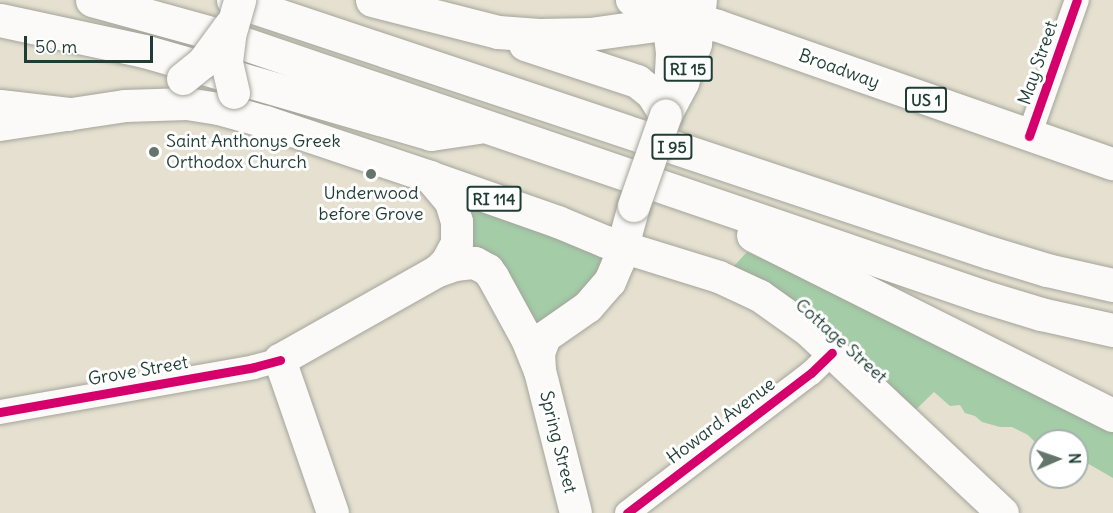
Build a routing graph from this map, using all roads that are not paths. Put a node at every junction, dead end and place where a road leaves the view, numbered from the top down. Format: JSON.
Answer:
{"nodes":[{"id":1,"x":92,"y":0,"type":"edge"},
{"id":2,"x":372,"y":0,"type":"edge"},
{"id":3,"x":632,"y":0,"type":"edge"},
{"id":4,"x":1077,"y":0,"type":"edge"},
{"id":5,"x":236,"y":7,"type":"edge"},
{"id":6,"x":683,"y":13,"type":"edge"},
{"id":7,"x":0,"y":20,"type":"edge"},
{"id":8,"x":498,"y":32,"type":"junction"},
{"id":9,"x":0,"y":106,"type":"edge"},
{"id":10,"x":124,"y":106,"type":"junction"},
{"id":11,"x":69,"y":114,"type":"junction"},
{"id":12,"x":666,"y":115,"type":"junction"},
{"id":13,"x":266,"y":122,"type":"junction"},
{"id":14,"x":0,"y":125,"type":"edge"},
{"id":15,"x":484,"y":126,"type":"junction"},
{"id":16,"x":1029,"y":136,"type":"junction"},
{"id":17,"x":1113,"y":164,"type":"edge"},
{"id":18,"x":430,"y":177,"type":"junction"},
{"id":19,"x":695,"y":198,"type":"junction"},
{"id":20,"x":634,"y":206,"type":"junction"},
{"id":21,"x":558,"y":222,"type":"junction"},
{"id":22,"x":623,"y":247,"type":"junction"},
{"id":23,"x":438,"y":272,"type":"junction"},
{"id":24,"x":1113,"y":285,"type":"edge"},
{"id":25,"x":1113,"y":330,"type":"edge"},
{"id":26,"x":832,"y":353,"type":"junction"},
{"id":27,"x":280,"y":360,"type":"junction"},
{"id":28,"x":540,"y":370,"type":"junction"},
{"id":29,"x":1030,"y":374,"type":"junction"},
{"id":30,"x":1113,"y":395,"type":"edge"},
{"id":31,"x":0,"y":412,"type":"edge"},
{"id":32,"x":1113,"y":415,"type":"edge"},
{"id":33,"x":333,"y":513,"type":"edge"},
{"id":34,"x":576,"y":513,"type":"edge"},
{"id":35,"x":627,"y":513,"type":"edge"},
{"id":36,"x":1004,"y":513,"type":"edge"}],
"edges":[{"from":1,"to":15,"type":"highway","number":"I 95"},
{"from":2,"to":8,"type":"highway","number":"US 1"},
{"from":3,"to":6,"type":"main road","name":"Broadway"},
{"from":4,"to":16,"type":"street","name":"May Street"},
{"from":5,"to":10,"type":"main road","bridge":true},
{"from":5,"to":13,"type":"main road","bridge":true},
{"from":5,"to":24,"type":"highway","number":"I 95"},
{"from":6,"to":8,"type":"highway","number":"US 1"},
{"from":6,"to":12,"type":"main road","number":"RI 15"},
{"from":6,"to":16,"type":"main road","name":"Broadway","number":"US 1"},
{"from":7,"to":15,"type":"highway"},
{"from":8,"to":12,"type":"highway"},
{"from":9,"to":11,"type":"highway"},
{"from":10,"to":11,"type":"main road"},
{"from":10,"to":13,"type":"main road","name":"Cottage Street"},
{"from":11,"to":14,"type":"main road"},
{"from":12,"to":20,"type":"main road","number":"RI 15","bridge":true},
{"from":13,"to":18,"type":"main road","name":"Cottage Street"},
{"from":15,"to":19,"type":"highway","number":"I 95"},
{"from":16,"to":17,"type":"main road","name":"Broadway","number":"US 1"},
{"from":18,"to":21,"type":"main road","name":"Cottage Street","number":"RI 114"},
{"from":18,"to":23,"type":"main road","name":"Grove Street"},
{"from":19,"to":25,"type":"highway","number":"I 95"},
{"from":19,"to":29,"type":"highway"},
{"from":20,"to":21,"type":"main road"},
{"from":20,"to":22,"type":"main road","number":"RI 15"},
{"from":21,"to":22,"type":"main road","name":"Cottage Street"},
{"from":22,"to":26,"type":"main road","name":"Cottage Street"},
{"from":22,"to":28,"type":"main road","number":"RI 15"},
{"from":23,"to":27,"type":"main road","name":"Grove Street"},
{"from":23,"to":28,"type":"main road"},
{"from":26,"to":35,"type":"street","name":"Howard Avenue"},
{"from":26,"to":36,"type":"main road","name":"Cottage Street"},
{"from":27,"to":31,"type":"street","name":"Grove Street"},
{"from":27,"to":33,"type":"main road"},
{"from":28,"to":34,"type":"main road","name":"Spring Street","number":"RI 15"},
{"from":29,"to":30,"type":"highway"},
{"from":29,"to":32,"type":"highway"}]}
